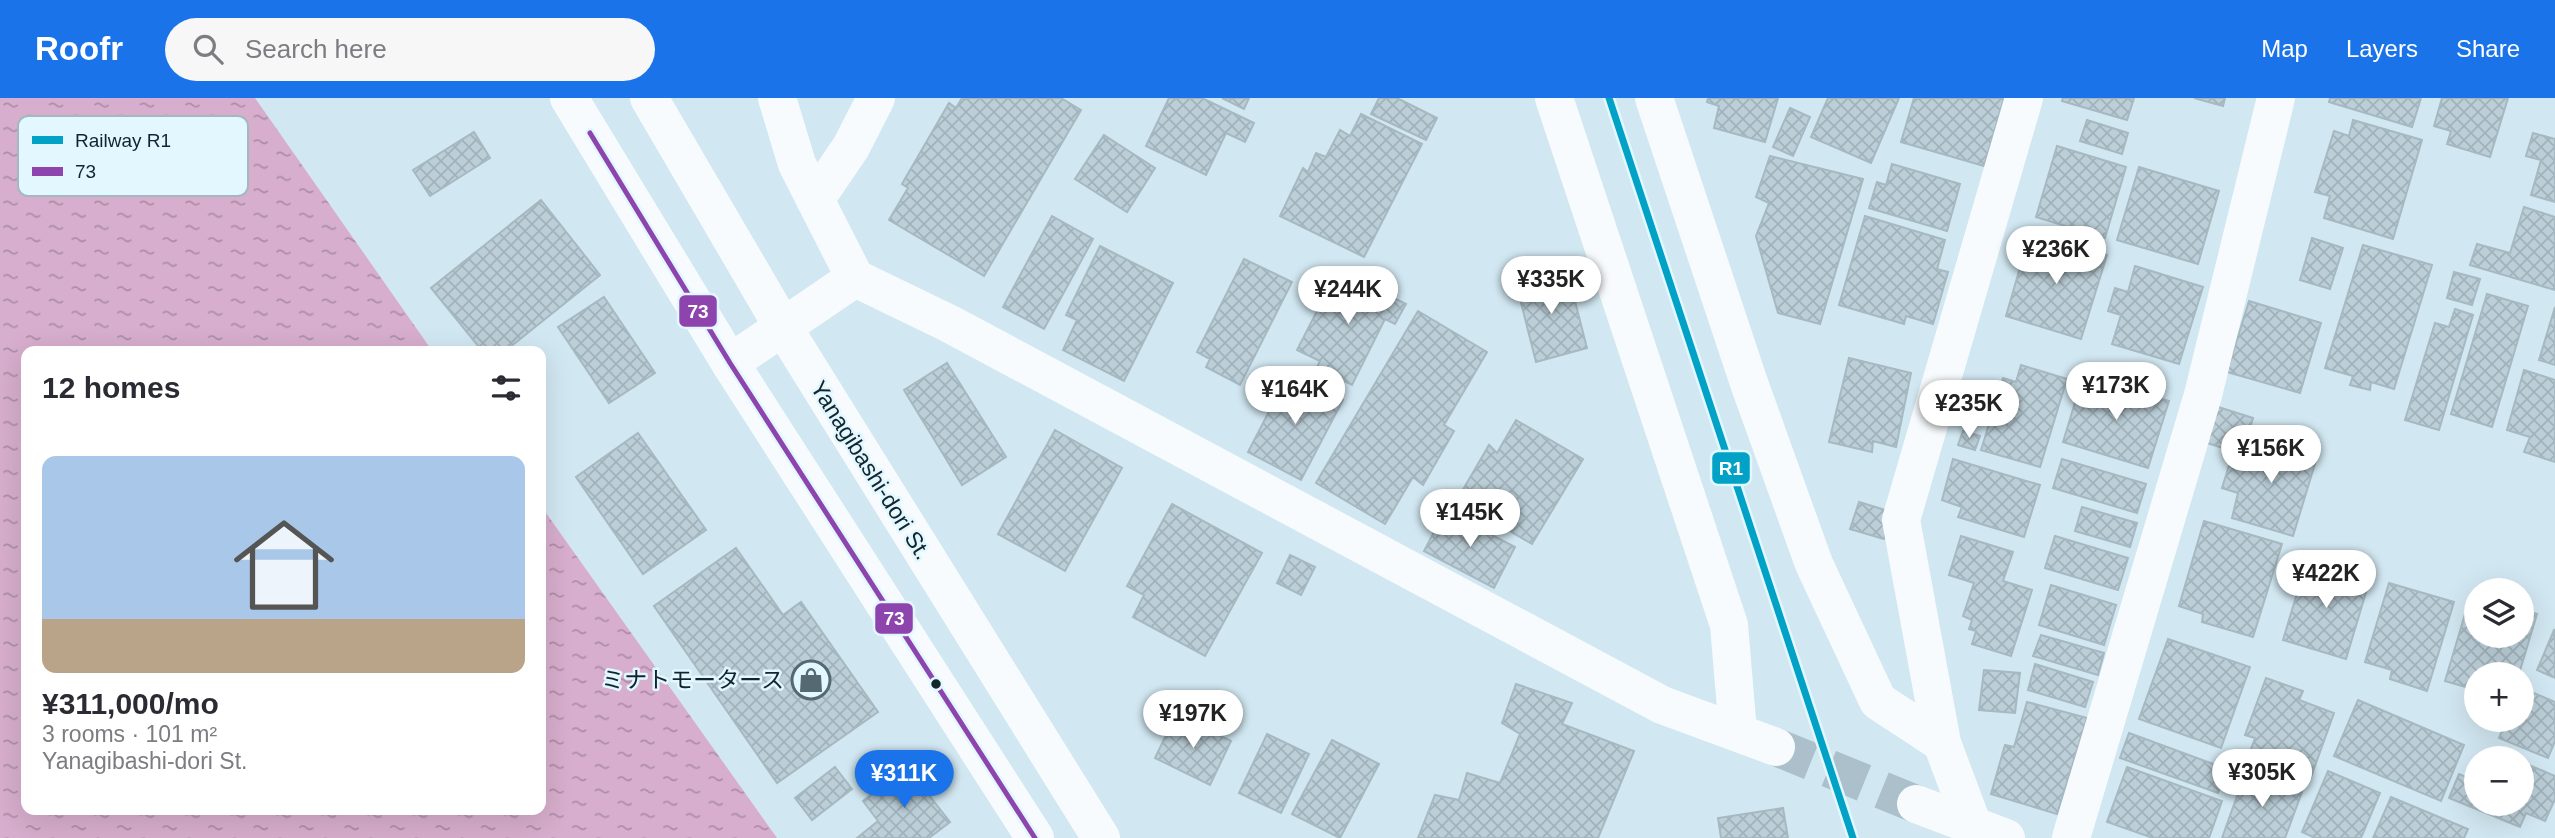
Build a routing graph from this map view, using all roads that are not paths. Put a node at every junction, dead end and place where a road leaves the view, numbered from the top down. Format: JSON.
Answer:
{"nodes":[{"id":1,"x":569,"y":98,"type":"edge"},
{"id":2,"x":649,"y":98,"type":"edge"},
{"id":3,"x":776,"y":98,"type":"edge"},
{"id":4,"x":876,"y":98,"type":"edge"},
{"id":5,"x":1554,"y":98,"type":"edge"},
{"id":6,"x":1654,"y":98,"type":"edge"},
{"id":7,"x":2024,"y":98,"type":"edge"},
{"id":8,"x":2276,"y":98,"type":"edge"},
{"id":9,"x":815,"y":200,"type":"junction"},
{"id":10,"x":855,"y":278,"type":"junction"},
{"id":11,"x":783,"y":327,"type":"junction"},
{"id":12,"x":730,"y":363,"type":"junction"},
{"id":13,"x":1738,"y":732,"type":"junction"},
{"id":14,"x":1942,"y":743,"type":"junction"},
{"id":15,"x":1776,"y":747,"type":"tunnel mouth"},
{"id":16,"x":1916,"y":804,"type":"tunnel mouth"},
{"id":17,"x":1990,"y":832,"type":"edge"},
{"id":18,"x":1035,"y":838,"type":"edge"},
{"id":19,"x":1101,"y":838,"type":"edge"},
{"id":20,"x":2071,"y":838,"type":"edge"}],
"edges":[{"from":1,"to":12,"type":"street"},
{"from":2,"to":11,"type":"street","name":"Yanagibashi-dori St."},
{"from":3,"to":9,"type":"street"},
{"from":4,"to":9,"type":"street"},
{"from":5,"to":13,"type":"street"},
{"from":6,"to":14,"type":"street"},
{"from":7,"to":14,"type":"street"},
{"from":8,"to":20,"type":"street"},
{"from":9,"to":10,"type":"street"},
{"from":10,"to":11,"type":"street"},
{"from":10,"to":13,"type":"street"},
{"from":11,"to":12,"type":"street"},
{"from":11,"to":19,"type":"street","name":"Yanagibashi-dori St."},
{"from":12,"to":18,"type":"street"},
{"from":13,"to":15,"type":"street"},
{"from":14,"to":17,"type":"street"},
{"from":16,"to":17,"type":"street"}]}
